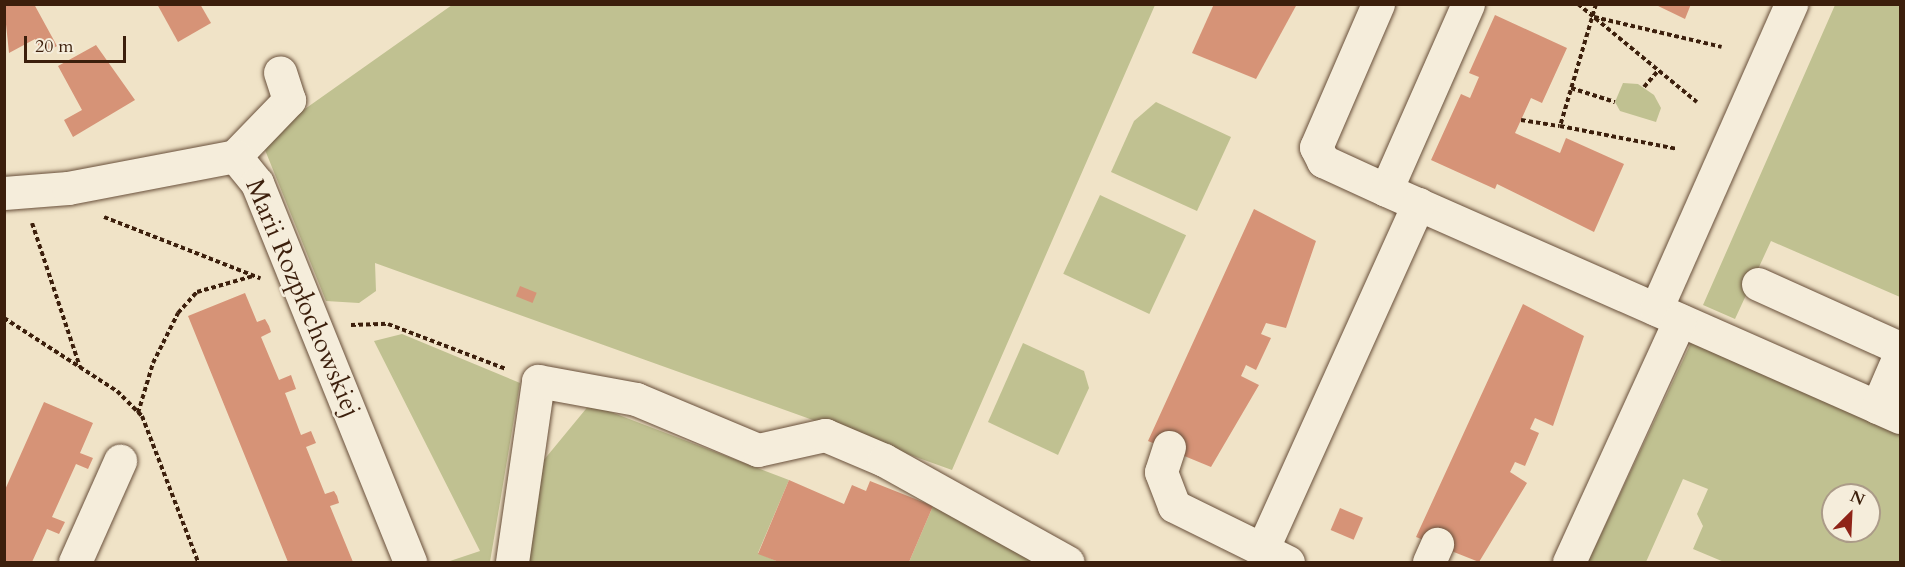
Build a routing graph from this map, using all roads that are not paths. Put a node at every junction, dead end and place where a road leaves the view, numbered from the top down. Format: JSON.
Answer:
{"nodes":[{"id":1,"x":1378,"y":4,"type":"edge"},
{"id":2,"x":1468,"y":4,"type":"edge"},
{"id":3,"x":1791,"y":4,"type":"edge"},
{"id":4,"x":280,"y":72,"type":"dead end"},
{"id":5,"x":235,"y":156,"type":"junction"},
{"id":6,"x":1386,"y":190,"type":"junction"},
{"id":7,"x":4,"y":193,"type":"edge"},
{"id":8,"x":1418,"y":204,"type":"junction"},
{"id":9,"x":1758,"y":284,"type":"dead end"},
{"id":10,"x":1668,"y":314,"type":"junction"},
{"id":11,"x":1900,"y":348,"type":"edge"},
{"id":12,"x":1900,"y":354,"type":"edge"},
{"id":13,"x":1889,"y":412,"type":"edge"},
{"id":14,"x":1169,"y":447,"type":"dead end"},
{"id":15,"x":120,"y":461,"type":"dead end"},
{"id":16,"x":1275,"y":556,"type":"edge"},
{"id":17,"x":75,"y":562,"type":"edge"},
{"id":18,"x":410,"y":562,"type":"edge"},
{"id":19,"x":512,"y":562,"type":"edge"},
{"id":20,"x":1067,"y":562,"type":"edge"},
{"id":21,"x":1569,"y":562,"type":"edge"}],
"edges":[{"from":1,"to":6,"type":"street"},
{"from":2,"to":6,"type":"street"},
{"from":3,"to":10,"type":"street"},
{"from":4,"to":5,"type":"street"},
{"from":5,"to":7,"type":"street","name":"Marii Rozpłochowskiej"},
{"from":5,"to":18,"type":"street","name":"Marii Rozpłochowskiej"},
{"from":6,"to":8,"type":"street"},
{"from":8,"to":10,"type":"street"},
{"from":8,"to":16,"type":"street"},
{"from":9,"to":11,"type":"street"},
{"from":10,"to":13,"type":"street"},
{"from":10,"to":21,"type":"street"},
{"from":12,"to":13,"type":"street"},
{"from":14,"to":16,"type":"street"},
{"from":15,"to":17,"type":"street"},
{"from":19,"to":20,"type":"street"}]}
